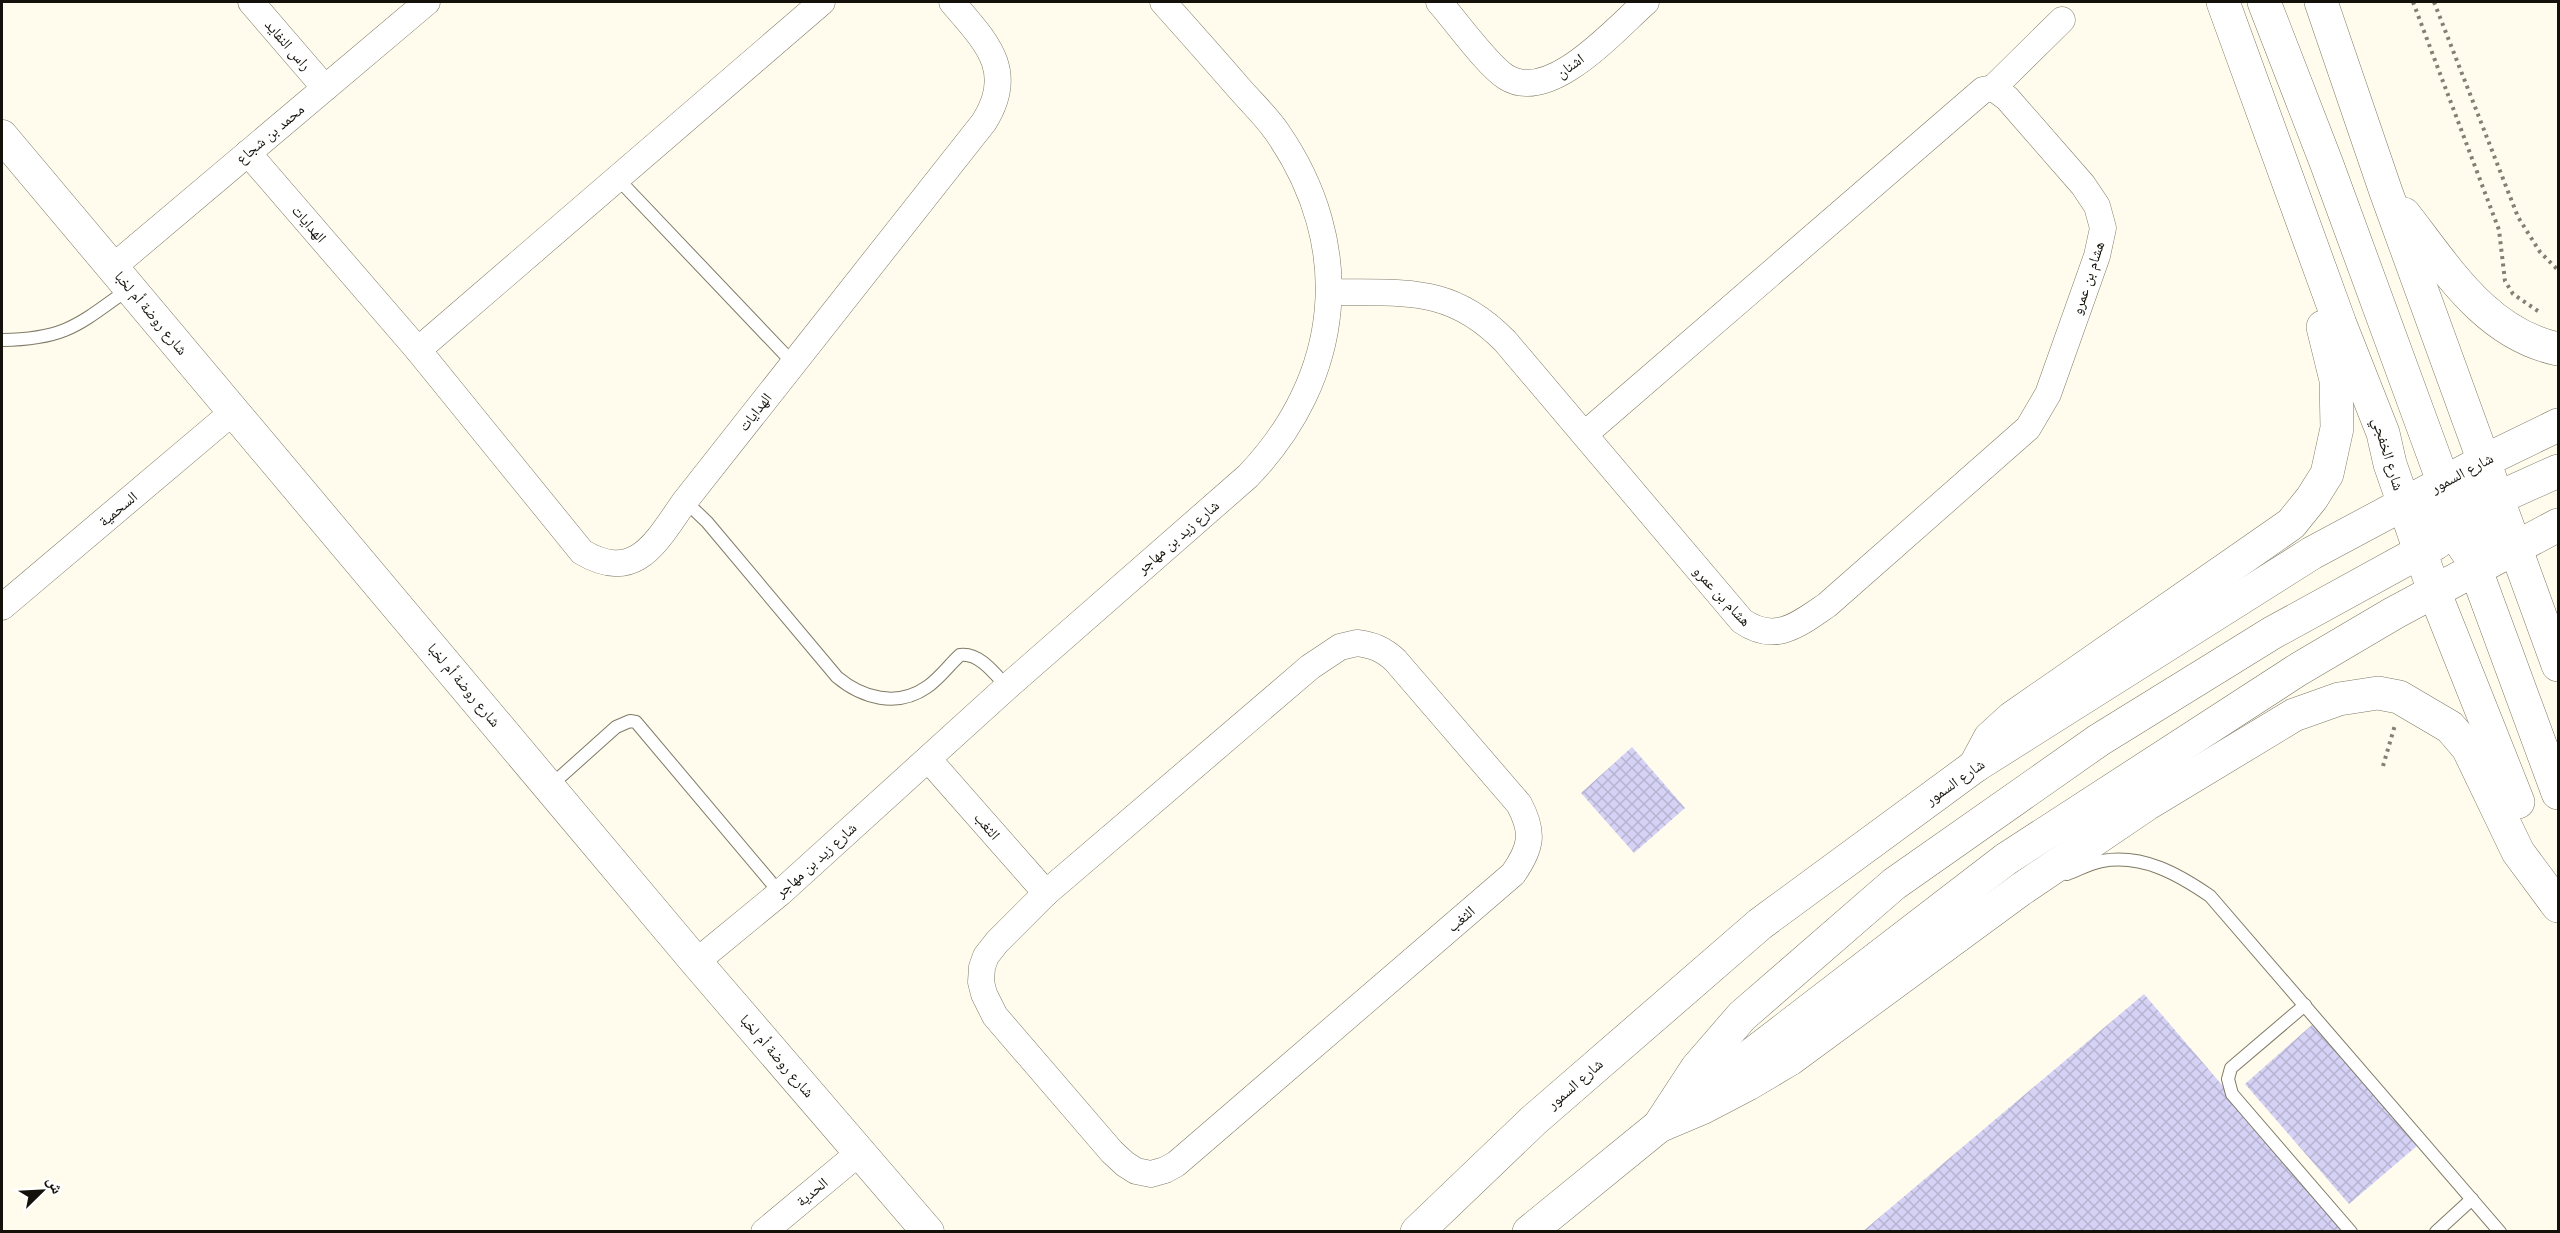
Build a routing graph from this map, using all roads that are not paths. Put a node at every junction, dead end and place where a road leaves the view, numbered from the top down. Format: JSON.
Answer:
{"nodes":[{"id":1,"x":251,"y":2,"type":"edge"},
{"id":2,"x":427,"y":2,"type":"edge"},
{"id":3,"x":822,"y":2,"type":"edge"},
{"id":4,"x":951,"y":2,"type":"edge"},
{"id":5,"x":1163,"y":2,"type":"edge"},
{"id":6,"x":1439,"y":2,"type":"edge"},
{"id":7,"x":1646,"y":2,"type":"edge"},
{"id":8,"x":2203,"y":2,"type":"edge"},
{"id":9,"x":2223,"y":2,"type":"edge"},
{"id":10,"x":2264,"y":2,"type":"edge"},
{"id":11,"x":2321,"y":2,"type":"edge"},
{"id":12,"x":2062,"y":20,"type":"dead end"},
{"id":13,"x":325,"y":88,"type":"junction"},
{"id":14,"x":1993,"y":88,"type":"junction"},
{"id":15,"x":2,"y":136,"type":"edge"},
{"id":16,"x":248,"y":153,"type":"junction"},
{"id":17,"x":618,"y":179,"type":"junction"},
{"id":18,"x":2386,"y":192,"type":"junction"},
{"id":19,"x":121,"y":278,"type":"junction"},
{"id":20,"x":1329,"y":292,"type":"junction"},
{"id":21,"x":2,"y":340,"type":"edge"},
{"id":22,"x":418,"y":350,"type":"junction"},
{"id":23,"x":2559,"y":350,"type":"edge"},
{"id":24,"x":793,"y":363,"type":"junction"},
{"id":25,"x":234,"y":411,"type":"junction"},
{"id":26,"x":2559,"y":425,"type":"edge"},
{"id":27,"x":1585,"y":434,"type":"junction"},
{"id":28,"x":2484,"y":461,"type":"junction"},
{"id":29,"x":2559,"y":471,"type":"edge"},
{"id":30,"x":2444,"y":482,"type":"junction"},
{"id":31,"x":2498,"y":498,"type":"junction"},
{"id":32,"x":685,"y":501,"type":"junction"},
{"id":33,"x":2404,"y":504,"type":"junction"},
{"id":34,"x":2559,"y":525,"type":"edge"},
{"id":35,"x":2460,"y":527,"type":"junction"},
{"id":36,"x":2516,"y":546,"type":"junction"},
{"id":37,"x":2420,"y":552,"type":"junction"},
{"id":38,"x":2475,"y":568,"type":"junction"},
{"id":39,"x":2434,"y":591,"type":"junction"},
{"id":40,"x":2,"y":607,"type":"edge"},
{"id":41,"x":2559,"y":665,"type":"edge"},
{"id":42,"x":1007,"y":687,"type":"junction"},
{"id":43,"x":929,"y":760,"type":"junction"},
{"id":44,"x":1975,"y":766,"type":"junction"},
{"id":45,"x":549,"y":787,"type":"junction"},
{"id":46,"x":2559,"y":793,"type":"edge"},
{"id":47,"x":2020,"y":890,"type":"junction"},
{"id":48,"x":780,"y":893,"type":"junction"},
{"id":49,"x":1046,"y":893,"type":"junction"},
{"id":50,"x":2559,"y":905,"type":"edge"},
{"id":51,"x":696,"y":962,"type":"junction"},
{"id":52,"x":2305,"y":1005,"type":"junction"},
{"id":53,"x":1659,"y":1126,"type":"junction"},
{"id":54,"x":860,"y":1152,"type":"junction"},
{"id":55,"x":2472,"y":1200,"type":"junction"},
{"id":56,"x":764,"y":1232,"type":"edge"},
{"id":57,"x":928,"y":1232,"type":"edge"},
{"id":58,"x":1417,"y":1232,"type":"edge"},
{"id":59,"x":1529,"y":1232,"type":"edge"},
{"id":60,"x":2351,"y":1232,"type":"edge"},
{"id":61,"x":2436,"y":1232,"type":"edge"},
{"id":62,"x":2500,"y":1232,"type":"edge"}],
"edges":[{"from":1,"to":13,"type":"street","name":"راس النفايد"},
{"from":2,"to":13,"type":"street","name":"محمد بن شجاع"},
{"from":3,"to":17,"type":"street"},
{"from":4,"to":24,"type":"street","name":"الهدايات"},
{"from":5,"to":20,"type":"street","name":"شارع زيد بن مهاجر"},
{"from":6,"to":7,"type":"street","name":"اشنان"},
{"from":8,"to":44,"type":"main road"},
{"from":9,"to":33,"type":"main road","name":"شارع الخفجي"},
{"from":10,"to":30,"type":"main road"},
{"from":11,"to":18,"type":"main road"},
{"from":12,"to":14,"type":"street"},
{"from":13,"to":16,"type":"street","name":"محمد بن شجاع"},
{"from":14,"to":27,"type":"street"},
{"from":14,"to":27,"type":"street","name":"هشام بن عمرو"},
{"from":15,"to":19,"type":"street","name":"شارع روضة أم لخبا"},
{"from":16,"to":19,"type":"street","name":"محمد بن شجاع"},
{"from":16,"to":22,"type":"street","name":"الهدايات"},
{"from":17,"to":22,"type":"street"},
{"from":17,"to":24,"type":"lane"},
{"from":18,"to":23,"type":"main road"},
{"from":18,"to":28,"type":"main road"},
{"from":19,"to":21,"type":"lane"},
{"from":19,"to":25,"type":"street","name":"شارع روضة أم لخبا"},
{"from":20,"to":27,"type":"street","name":"هشام بن عمرو"},
{"from":20,"to":42,"type":"street","name":"شارع زيد بن مهاجر"},
{"from":22,"to":32,"type":"street","name":"الهدايات"},
{"from":24,"to":32,"type":"street","name":"الهدايات"},
{"from":25,"to":40,"type":"street","name":"السحمية"},
{"from":25,"to":45,"type":"street","name":"شارع روضة أم لخبا"},
{"from":26,"to":28,"type":"main road","name":"شارع السمور"},
{"from":28,"to":30,"type":"main road","name":"شارع السمور"},
{"from":28,"to":31,"type":"main road"},
{"from":28,"to":35,"type":"main road"},
{"from":29,"to":31,"type":"main road"},
{"from":30,"to":33,"type":"main road","name":"شارع السمور"},
{"from":30,"to":35,"type":"main road"},
{"from":31,"to":35,"type":"main road"},
{"from":31,"to":36,"type":"main road"},
{"from":32,"to":42,"type":"lane"},
{"from":33,"to":35,"type":"main road"},
{"from":33,"to":37,"type":"main road","name":"شارع الخفجي"},
{"from":33,"to":44,"type":"main road","name":"شارع السمور"},
{"from":34,"to":36,"type":"main road"},
{"from":35,"to":36,"type":"main road"},
{"from":35,"to":37,"type":"main road"},
{"from":35,"to":38,"type":"main road"},
{"from":35,"to":39,"type":"main road"},
{"from":36,"to":38,"type":"main road"},
{"from":36,"to":41,"type":"main road"},
{"from":37,"to":39,"type":"main road","name":"شارع الخفجي"},
{"from":37,"to":53,"type":"main road"},
{"from":38,"to":39,"type":"main road"},
{"from":38,"to":46,"type":"main road"},
{"from":39,"to":50,"type":"main road","name":"شارع الخفجي"},
{"from":39,"to":53,"type":"main road"},
{"from":42,"to":43,"type":"street","name":"شارع زيد بن مهاجر"},
{"from":43,"to":48,"type":"street","name":"شارع زيد بن مهاجر"},
{"from":43,"to":49,"type":"street","name":"الثغب"},
{"from":44,"to":58,"type":"main road","name":"شارع السمور"},
{"from":45,"to":48,"type":"lane"},
{"from":45,"to":51,"type":"street","name":"شارع روضة أم لخبا"},
{"from":47,"to":50,"type":"main road"},
{"from":47,"to":52,"type":"lane"},
{"from":47,"to":53,"type":"main road"},
{"from":48,"to":51,"type":"street","name":"شارع زيد بن مهاجر"},
{"from":49,"to":49,"type":"street","name":"الثغب"},
{"from":51,"to":54,"type":"street","name":"شارع روضة أم لخبا"},
{"from":52,"to":55,"type":"lane"},
{"from":52,"to":60,"type":"lane"},
{"from":53,"to":59,"type":"main road"},
{"from":54,"to":56,"type":"street","name":"الحدية"},
{"from":54,"to":57,"type":"street","name":"شارع روضة أم لخبا"},
{"from":55,"to":61,"type":"lane"},
{"from":55,"to":62,"type":"lane"}]}
